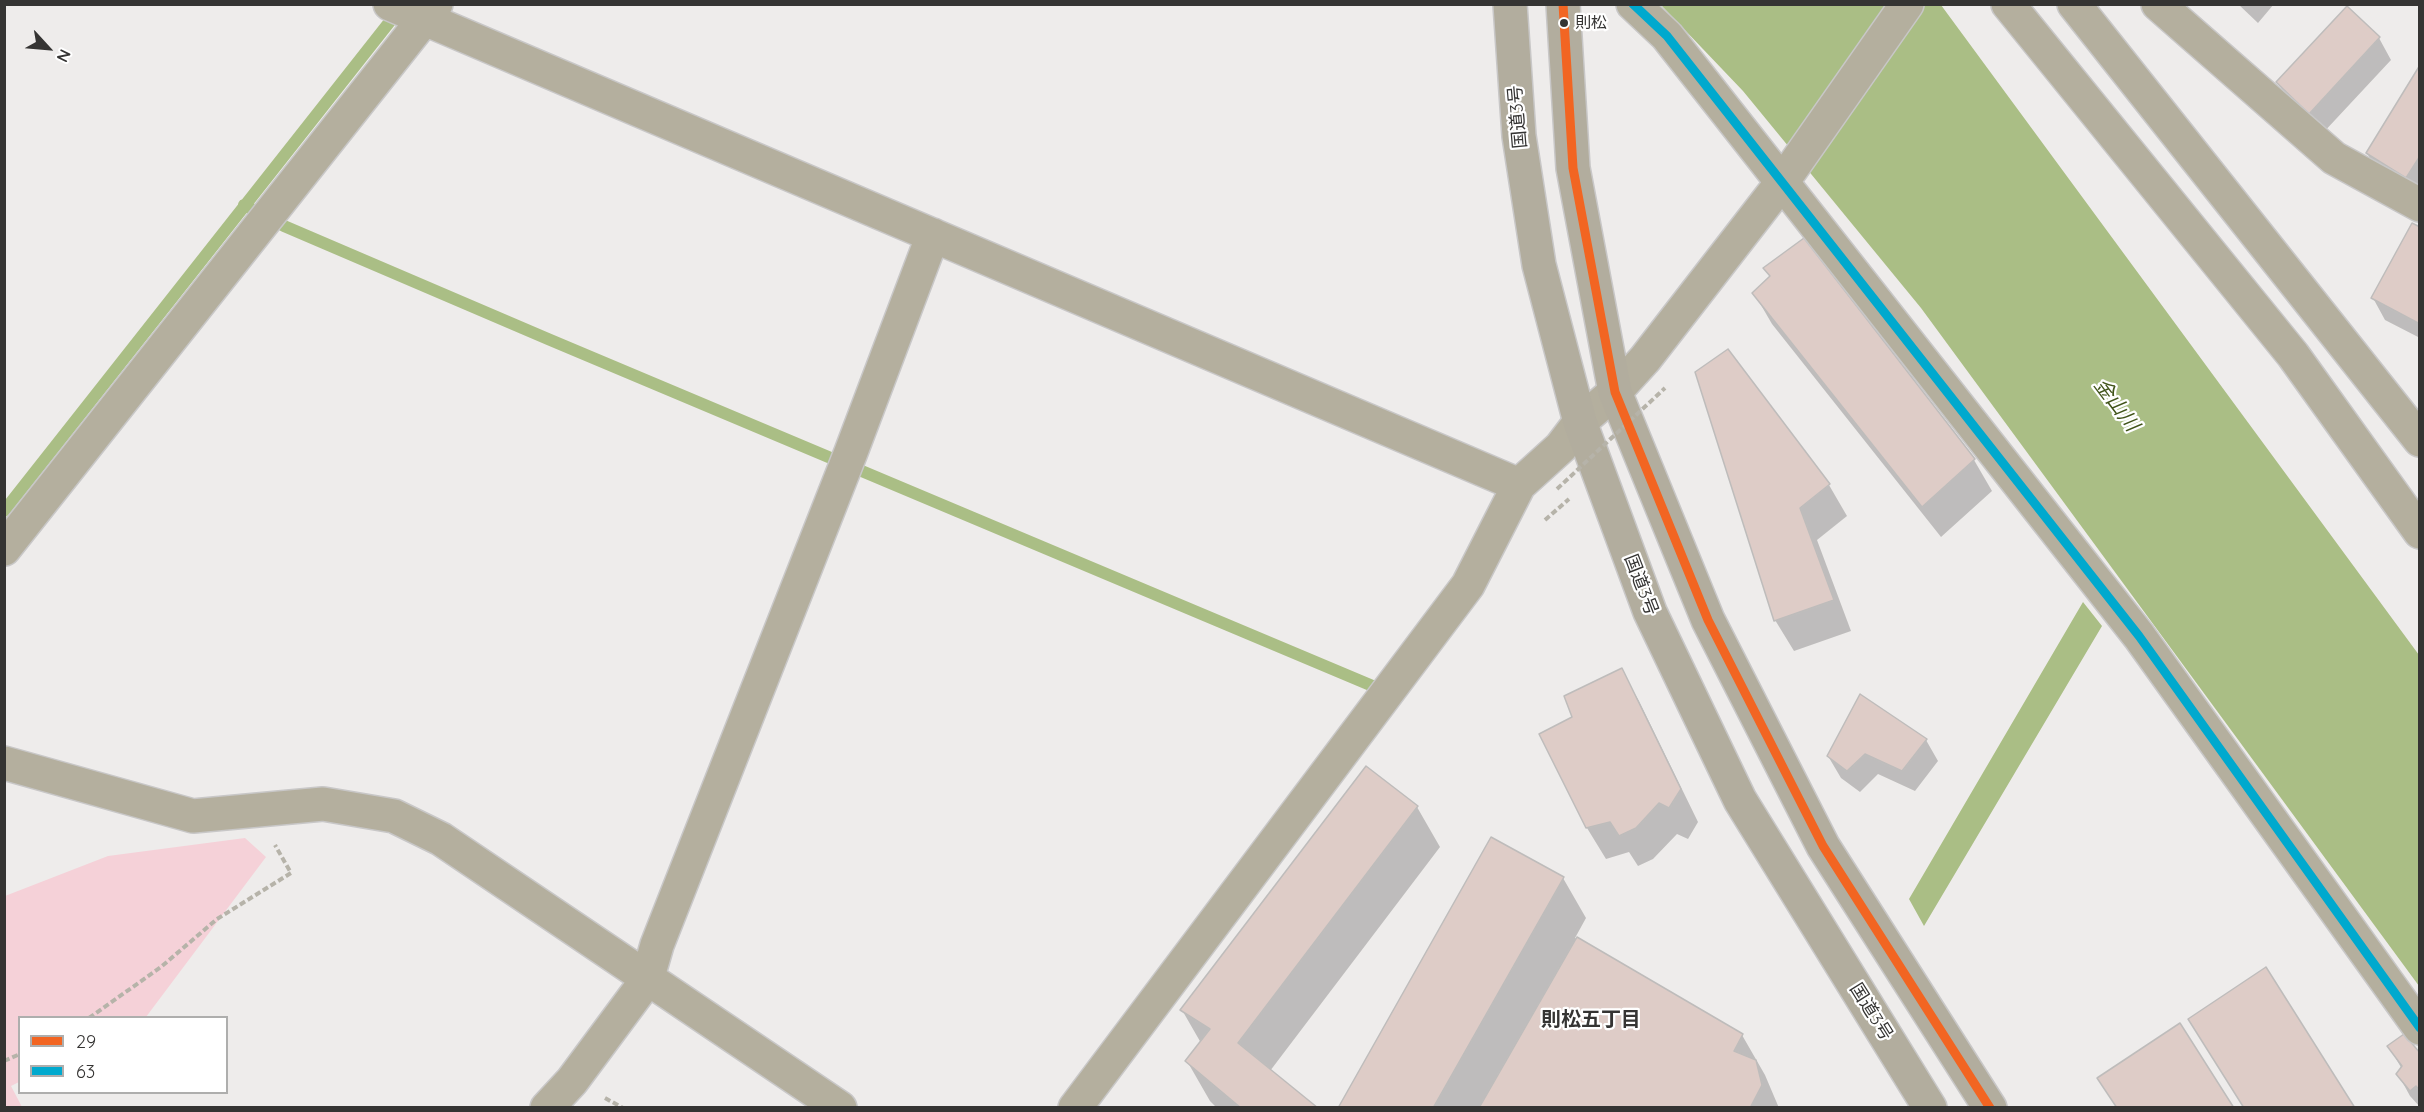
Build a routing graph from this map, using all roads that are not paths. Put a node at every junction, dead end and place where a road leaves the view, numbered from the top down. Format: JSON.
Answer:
{"nodes":[{"id":1,"x":390,"y":4,"type":"edge"},
{"id":2,"x":1510,"y":4,"type":"edge"},
{"id":3,"x":1563,"y":4,"type":"edge"},
{"id":4,"x":1633,"y":4,"type":"edge"},
{"id":5,"x":1907,"y":4,"type":"edge"},
{"id":6,"x":2008,"y":4,"type":"edge"},
{"id":7,"x":2074,"y":4,"type":"edge"},
{"id":8,"x":2158,"y":4,"type":"edge"},
{"id":9,"x":430,"y":12,"type":"edge"},
{"id":10,"x":1783,"y":182,"type":"junction"},
{"id":11,"x":2420,"y":204,"type":"edge"},
{"id":12,"x":933,"y":235,"type":"junction"},
{"id":13,"x":1615,"y":392,"type":"junction"},
{"id":14,"x":1580,"y":422,"type":"junction"},
{"id":15,"x":2420,"y":440,"type":"edge"},
{"id":16,"x":1519,"y":485,"type":"junction"},
{"id":17,"x":2420,"y":532,"type":"edge"},
{"id":18,"x":4,"y":549,"type":"edge"},
{"id":19,"x":4,"y":763,"type":"edge"},
{"id":20,"x":647,"y":980,"type":"junction"},
{"id":21,"x":2420,"y":1028,"type":"edge"},
{"id":22,"x":547,"y":1107,"type":"edge"},
{"id":23,"x":840,"y":1107,"type":"edge"},
{"id":24,"x":1075,"y":1107,"type":"edge"},
{"id":25,"x":1930,"y":1107,"type":"edge"},
{"id":26,"x":1990,"y":1107,"type":"edge"}],
"edges":[{"from":1,"to":9,"type":"street"},
{"from":2,"to":14,"type":"highway","name":"国道3号"},
{"from":3,"to":13,"type":"highway"},
{"from":4,"to":10,"type":"street"},
{"from":5,"to":10,"type":"street"},
{"from":6,"to":17,"type":"street"},
{"from":7,"to":15,"type":"street"},
{"from":8,"to":11,"type":"street"},
{"from":9,"to":12,"type":"street"},
{"from":9,"to":18,"type":"street"},
{"from":10,"to":13,"type":"street"},
{"from":10,"to":21,"type":"street"},
{"from":12,"to":16,"type":"street"},
{"from":12,"to":20,"type":"street"},
{"from":13,"to":14,"type":"street"},
{"from":13,"to":26,"type":"highway"},
{"from":14,"to":16,"type":"street"},
{"from":14,"to":25,"type":"highway","name":"国道3号"},
{"from":16,"to":24,"type":"street"},
{"from":19,"to":20,"type":"street"},
{"from":20,"to":22,"type":"street"},
{"from":20,"to":23,"type":"street"}]}
